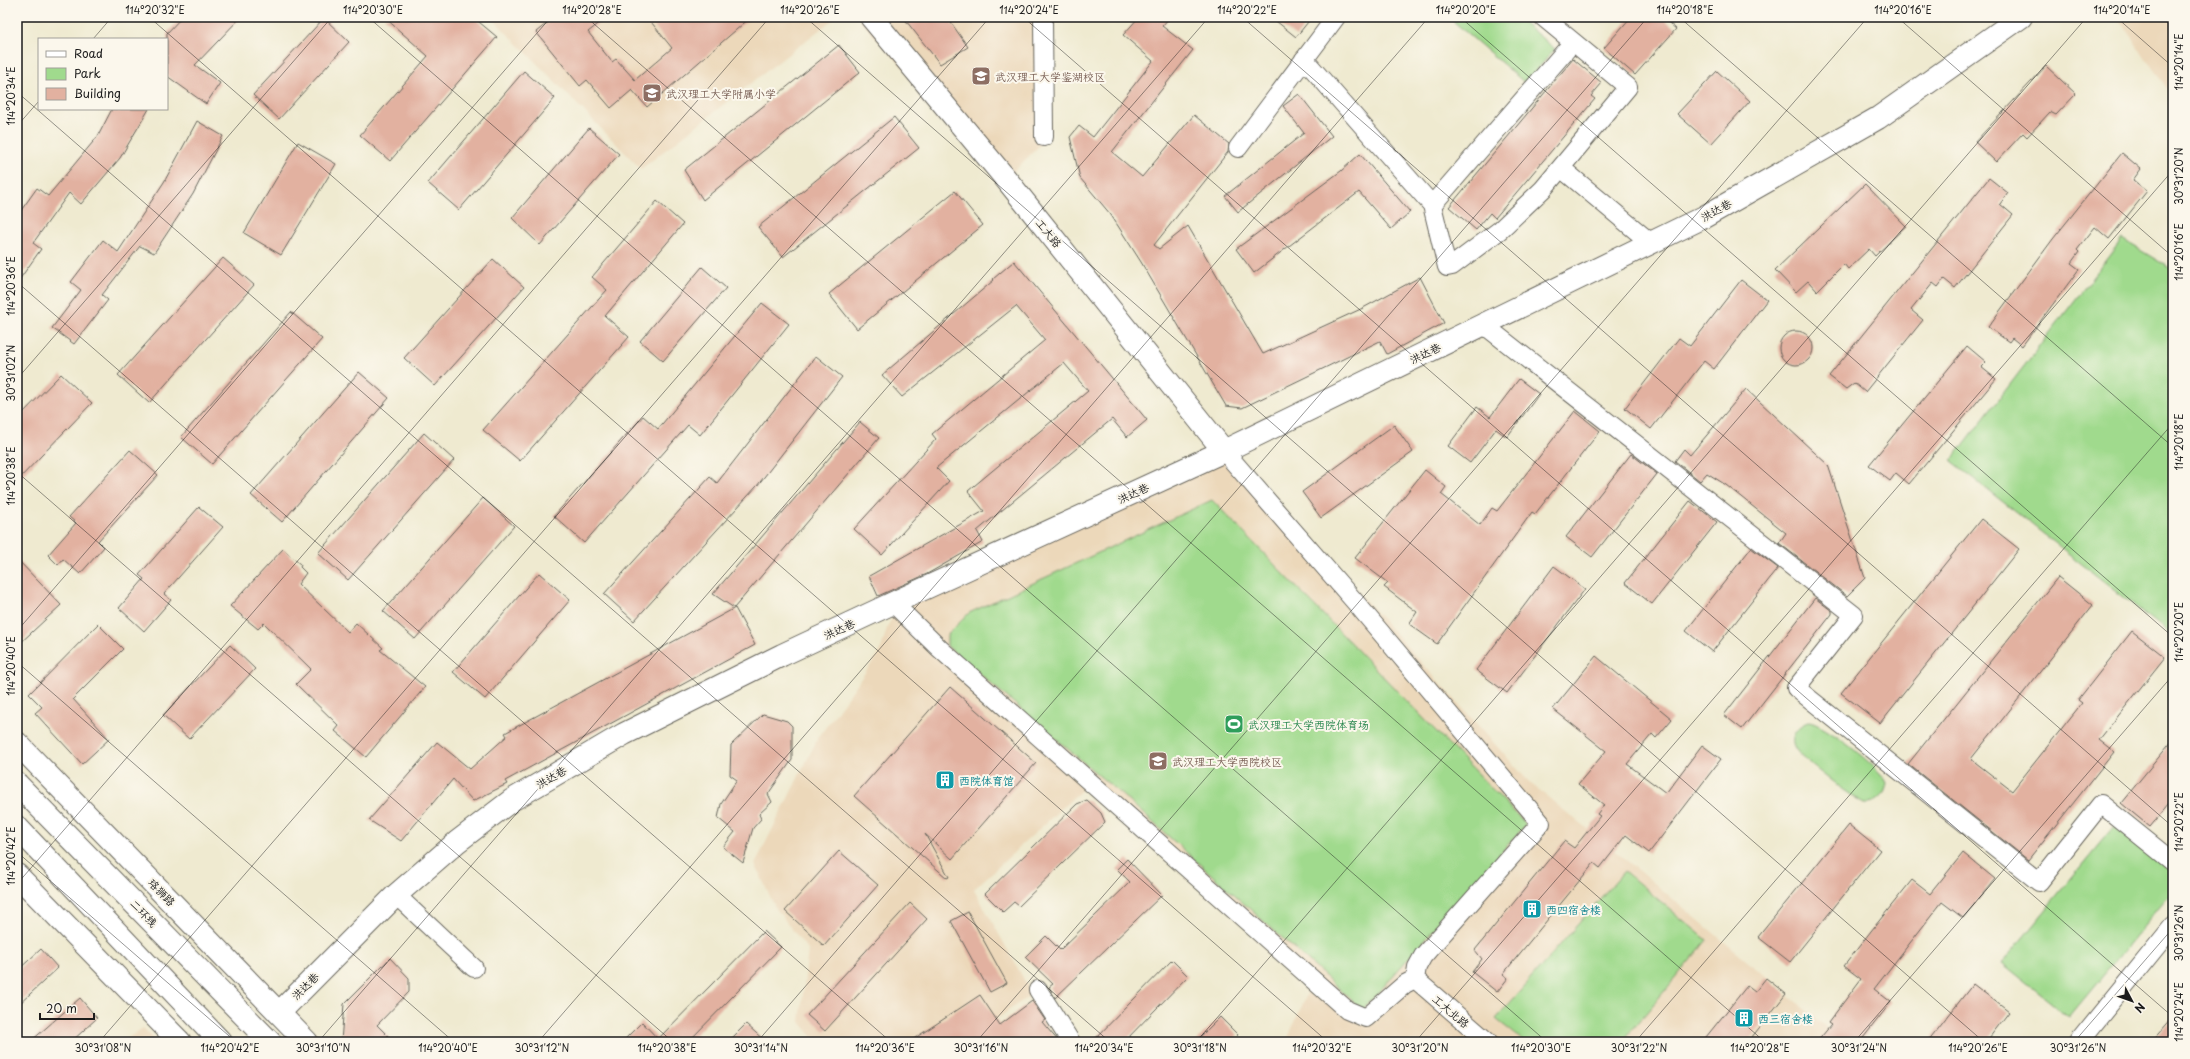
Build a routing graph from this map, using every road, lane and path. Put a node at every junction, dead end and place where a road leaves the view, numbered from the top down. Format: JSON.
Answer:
{"nodes":[{"id":1,"x":872,"y":17,"type":"edge"},
{"id":2,"x":1043,"y":17,"type":"edge"},
{"id":3,"x":1336,"y":17,"type":"edge"},
{"id":4,"x":1543,"y":17,"type":"edge"},
{"id":5,"x":2021,"y":17,"type":"edge"},
{"id":6,"x":1573,"y":42,"type":"junction"},
{"id":7,"x":1304,"y":59,"type":"junction"},
{"id":8,"x":1044,"y":137,"type":"dead end"},
{"id":9,"x":1238,"y":148,"type":"dead end"},
{"id":10,"x":1561,"y":168,"type":"junction"},
{"id":11,"x":1432,"y":205,"type":"junction"},
{"id":12,"x":1651,"y":243,"type":"junction"},
{"id":13,"x":1484,"y":325,"type":"junction"},
{"id":14,"x":1224,"y":451,"type":"junction"},
{"id":15,"x":893,"y":603,"type":"junction"},
{"id":16,"x":17,"y":743,"type":"edge"},
{"id":17,"x":17,"y":784,"type":"edge"},
{"id":18,"x":17,"y":827,"type":"edge"},
{"id":19,"x":2173,"y":862,"type":"edge"},
{"id":20,"x":17,"y":876,"type":"edge"},
{"id":21,"x":396,"y":895,"type":"junction"},
{"id":22,"x":2173,"y":926,"type":"edge"},
{"id":23,"x":474,"y":968,"type":"dead end"},
{"id":24,"x":1415,"y":979,"type":"junction"},
{"id":25,"x":1038,"y":990,"type":"dead end"},
{"id":26,"x":279,"y":1013,"type":"junction"},
{"id":27,"x":180,"y":1042,"type":"edge"},
{"id":28,"x":221,"y":1042,"type":"edge"},
{"id":29,"x":270,"y":1042,"type":"edge"},
{"id":30,"x":307,"y":1042,"type":"edge"},
{"id":31,"x":1071,"y":1042,"type":"edge"},
{"id":32,"x":1488,"y":1042,"type":"edge"},
{"id":33,"x":2079,"y":1042,"type":"edge"}],
"edges":[{"from":1,"to":14,"type":"main road","name":"工大路"},
{"from":2,"to":8,"type":"street"},
{"from":3,"to":7,"type":"street"},
{"from":4,"to":6,"type":"street"},
{"from":5,"to":12,"type":"main road","name":"洪达巷"},
{"from":6,"to":10,"type":"street"},
{"from":6,"to":11,"type":"street"},
{"from":7,"to":9,"type":"street"},
{"from":7,"to":11,"type":"street"},
{"from":10,"to":11,"type":"street"},
{"from":10,"to":12,"type":"street"},
{"from":12,"to":13,"type":"main road","name":"洪达巷"},
{"from":13,"to":14,"type":"main road","name":"洪达巷"},
{"from":13,"to":19,"type":"street"},
{"from":14,"to":15,"type":"main road","name":"洪达巷"},
{"from":14,"to":24,"type":"street"},
{"from":15,"to":21,"type":"main road","name":"洪达巷"},
{"from":15,"to":24,"type":"street"},
{"from":16,"to":26,"type":"main road","name":"珞狮路"},
{"from":17,"to":29,"type":"main road","name":"二环线"},
{"from":18,"to":28,"type":"main road"},
{"from":20,"to":27,"type":"main road"},
{"from":21,"to":23,"type":"street"},
{"from":21,"to":26,"type":"main road","name":"洪达巷"},
{"from":22,"to":33,"type":"street"},
{"from":24,"to":32,"type":"street","name":"工大北路"},
{"from":25,"to":31,"type":"street"},
{"from":26,"to":30,"type":"main road","name":"珞狮路"}]}
